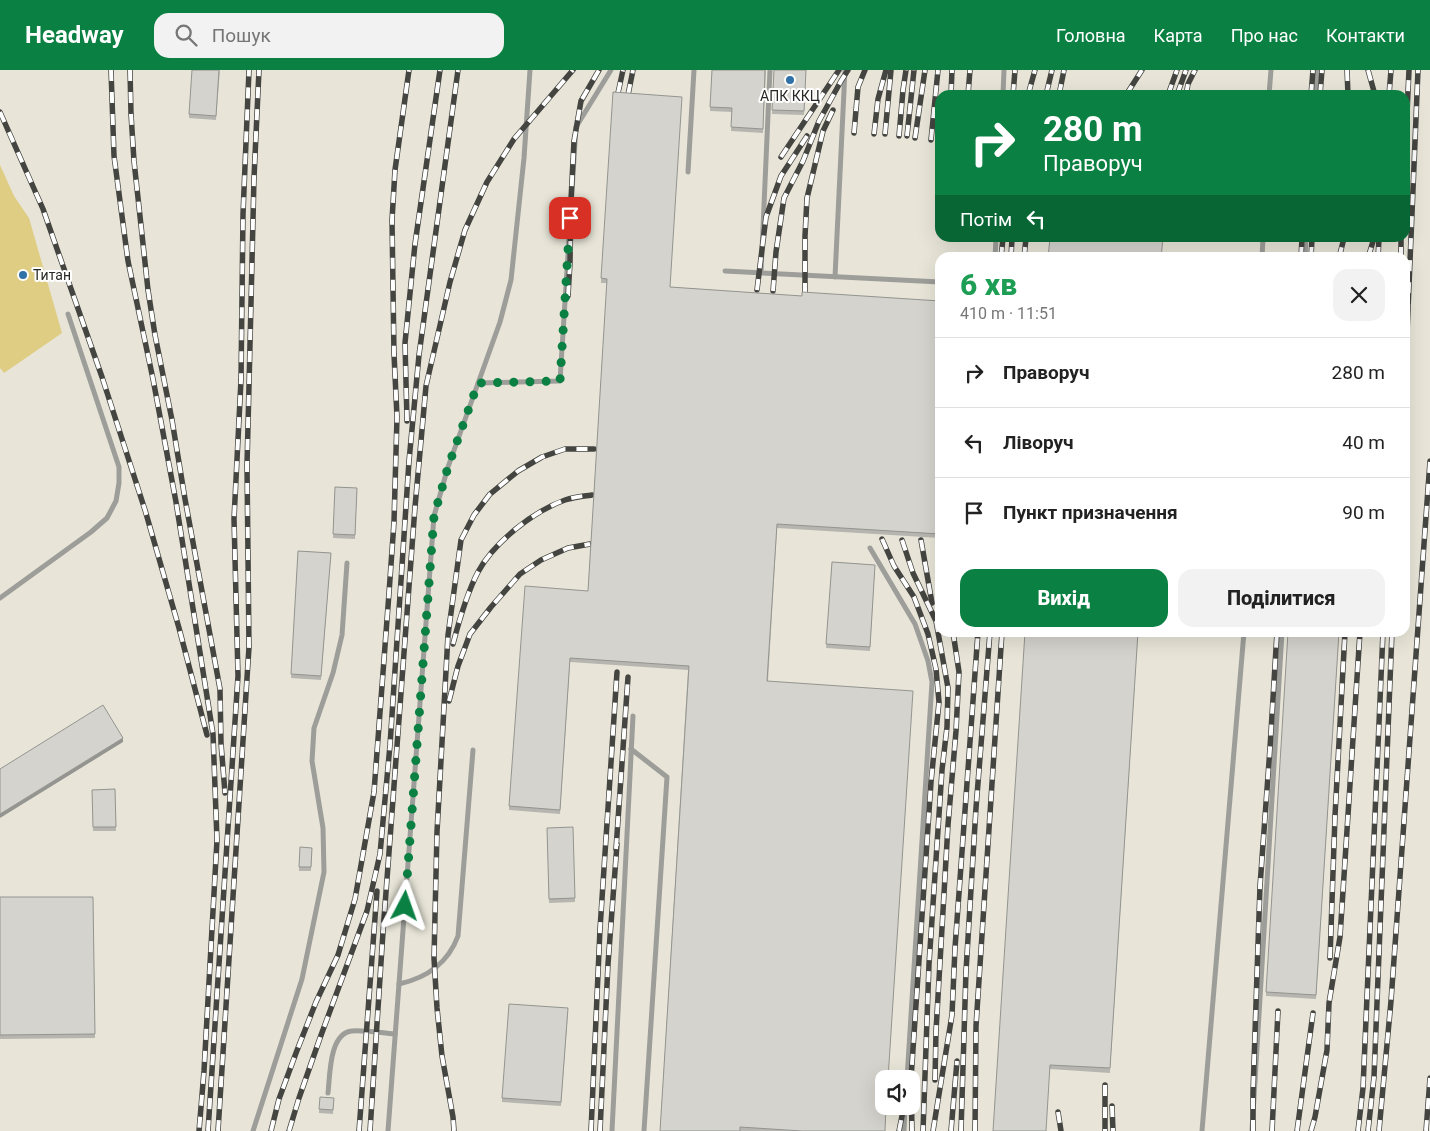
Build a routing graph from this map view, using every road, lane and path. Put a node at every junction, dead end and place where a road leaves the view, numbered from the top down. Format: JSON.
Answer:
{"nodes":[{"id":1,"x":530,"y":70,"type":"edge"},
{"id":2,"x":611,"y":70,"type":"edge"},
{"id":3,"x":694,"y":70,"type":"edge"},
{"id":4,"x":770,"y":70,"type":"edge"},
{"id":5,"x":845,"y":70,"type":"edge"},
{"id":6,"x":1004,"y":70,"type":"edge"},
{"id":7,"x":1271,"y":70,"type":"edge"},
{"id":8,"x":1317,"y":70,"type":"edge"},
{"id":9,"x":1003,"y":90,"type":"edge"},
{"id":10,"x":1269,"y":90,"type":"edge"},
{"id":11,"x":1315,"y":90,"type":"edge"},
{"id":12,"x":688,"y":172,"type":"dead end"},
{"id":13,"x":725,"y":271,"type":"dead end"},
{"id":14,"x":761,"y":273,"type":"junction"},
{"id":15,"x":835,"y":277,"type":"junction"},
{"id":16,"x":935,"y":282,"type":"edge"},
{"id":17,"x":68,"y":314,"type":"dead end"},
{"id":18,"x":478,"y":383,"type":"junction"},
{"id":19,"x":870,"y":548,"type":"dead end"},
{"id":20,"x":347,"y":563,"type":"dead end"},
{"id":21,"x":0,"y":598,"type":"edge"},
{"id":22,"x":1244,"y":637,"type":"edge"},
{"id":23,"x":1282,"y":637,"type":"edge"},
{"id":24,"x":633,"y":716,"type":"dead end"},
{"id":25,"x":631,"y":749,"type":"junction"},
{"id":26,"x":473,"y":750,"type":"dead end"},
{"id":27,"x":399,"y":984,"type":"junction"},
{"id":28,"x":395,"y":1034,"type":"junction"},
{"id":29,"x":908,"y":1070,"type":"edge"},
{"id":30,"x":328,"y":1093,"type":"dead end"},
{"id":31,"x":905,"y":1115,"type":"edge"},
{"id":32,"x":253,"y":1131,"type":"edge"},
{"id":33,"x":388,"y":1131,"type":"edge"},
{"id":34,"x":612,"y":1131,"type":"edge"},
{"id":35,"x":644,"y":1131,"type":"edge"},
{"id":36,"x":904,"y":1131,"type":"edge"},
{"id":37,"x":1202,"y":1131,"type":"edge"},
{"id":38,"x":1252,"y":1131,"type":"edge"}],
"edges":[{"from":1,"to":18,"type":"lane"},
{"from":2,"to":18,"type":"lane"},
{"from":3,"to":12,"type":"lane"},
{"from":4,"to":14,"type":"lane"},
{"from":5,"to":15,"type":"lane"},
{"from":6,"to":9,"type":"lane"},
{"from":7,"to":10,"type":"lane"},
{"from":8,"to":11,"type":"lane"},
{"from":13,"to":14,"type":"lane"},
{"from":14,"to":15,"type":"lane"},
{"from":15,"to":16,"type":"lane"},
{"from":17,"to":21,"type":"lane"},
{"from":18,"to":27,"type":"lane"},
{"from":19,"to":29,"type":"lane"},
{"from":20,"to":32,"type":"lane"},
{"from":22,"to":37,"type":"lane"},
{"from":23,"to":38,"type":"lane"},
{"from":24,"to":25,"type":"lane"},
{"from":25,"to":34,"type":"lane"},
{"from":25,"to":35,"type":"lane"},
{"from":26,"to":27,"type":"lane"},
{"from":27,"to":28,"type":"lane"},
{"from":28,"to":30,"type":"lane"},
{"from":28,"to":33,"type":"lane"},
{"from":31,"to":36,"type":"lane"}]}
